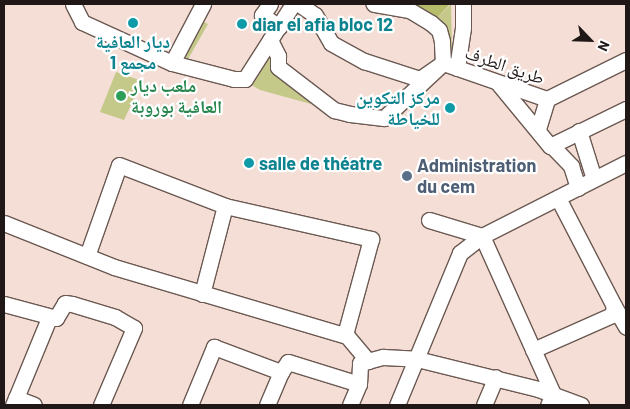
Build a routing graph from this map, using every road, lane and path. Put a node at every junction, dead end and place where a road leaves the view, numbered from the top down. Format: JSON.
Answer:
{"nodes":[{"id":1,"x":73,"y":4,"type":"edge"},
{"id":2,"x":204,"y":4,"type":"edge"},
{"id":3,"x":270,"y":4,"type":"edge"},
{"id":4,"x":293,"y":4,"type":"edge"},
{"id":5,"x":299,"y":4,"type":"edge"},
{"id":6,"x":374,"y":4,"type":"edge"},
{"id":7,"x":463,"y":4,"type":"edge"},
{"id":8,"x":279,"y":27,"type":"junction"},
{"id":9,"x":270,"y":40,"type":"junction"},
{"id":10,"x":626,"y":60,"type":"edge"},
{"id":11,"x":172,"y":63,"type":"junction"},
{"id":12,"x":450,"y":65,"type":"junction"},
{"id":13,"x":496,"y":81,"type":"junction"},
{"id":14,"x":547,"y":100,"type":"junction"},
{"id":15,"x":626,"y":109,"type":"edge"},
{"id":16,"x":538,"y":129,"type":"junction"},
{"id":17,"x":579,"y":132,"type":"junction"},
{"id":18,"x":552,"y":146,"type":"junction"},
{"id":19,"x":626,"y":163,"type":"edge"},
{"id":20,"x":594,"y":180,"type":"junction"},
{"id":21,"x":578,"y":188,"type":"junction"},
{"id":22,"x":558,"y":198,"type":"junction"},
{"id":23,"x":225,"y":206,"type":"junction"},
{"id":24,"x":429,"y":220,"type":"dead end"},
{"id":25,"x":4,"y":223,"type":"edge"},
{"id":26,"x":482,"y":236,"type":"junction"},
{"id":27,"x":87,"y":256,"type":"junction"},
{"id":28,"x":202,"y":294,"type":"junction"},
{"id":29,"x":4,"y":304,"type":"edge"},
{"id":30,"x":614,"y":306,"type":"junction"},
{"id":31,"x":49,"y":318,"type":"junction"},
{"id":32,"x":626,"y":327,"type":"edge"},
{"id":33,"x":345,"y":335,"type":"junction"},
{"id":34,"x":533,"y":350,"type":"junction"},
{"id":35,"x":416,"y":359,"type":"junction"},
{"id":36,"x":368,"y":361,"type":"junction"},
{"id":37,"x":281,"y":372,"type":"junction"},
{"id":38,"x":496,"y":377,"type":"junction"},
{"id":39,"x":359,"y":384,"type":"junction"},
{"id":40,"x":550,"y":395,"type":"edge"},
{"id":41,"x":14,"y":401,"type":"edge"},
{"id":42,"x":34,"y":405,"type":"edge"},
{"id":43,"x":101,"y":405,"type":"edge"},
{"id":44,"x":190,"y":405,"type":"edge"},
{"id":45,"x":267,"y":405,"type":"edge"},
{"id":46,"x":350,"y":405,"type":"edge"},
{"id":47,"x":397,"y":405,"type":"edge"},
{"id":48,"x":484,"y":405,"type":"edge"},
{"id":49,"x":581,"y":405,"type":"edge"}],
"edges":[{"from":1,"to":11,"type":"street"},
{"from":2,"to":11,"type":"street"},
{"from":3,"to":8,"type":"street"},
{"from":4,"to":8,"type":"street"},
{"from":5,"to":12,"type":"street"},
{"from":6,"to":12,"type":"street"},
{"from":7,"to":12,"type":"street"},
{"from":8,"to":9,"type":"street"},
{"from":9,"to":11,"type":"street"},
{"from":9,"to":12,"type":"street","name":"طريق الطرف"},
{"from":10,"to":14,"type":"street"},
{"from":12,"to":13,"type":"street","name":"طريق الطرف"},
{"from":13,"to":14,"type":"street","name":"طريق الطرف"},
{"from":13,"to":16,"type":"street"},
{"from":14,"to":16,"type":"street"},
{"from":15,"to":17,"type":"street"},
{"from":16,"to":18,"type":"street"},
{"from":17,"to":18,"type":"street"},
{"from":17,"to":20,"type":"street"},
{"from":18,"to":21,"type":"street"},
{"from":19,"to":20,"type":"street"},
{"from":20,"to":21,"type":"street"},
{"from":21,"to":22,"type":"street"},
{"from":22,"to":26,"type":"street"},
{"from":22,"to":30,"type":"street"},
{"from":23,"to":27,"type":"street"},
{"from":23,"to":28,"type":"street"},
{"from":23,"to":33,"type":"street"},
{"from":24,"to":26,"type":"street"},
{"from":25,"to":27,"type":"street"},
{"from":26,"to":34,"type":"street"},
{"from":26,"to":35,"type":"street"},
{"from":27,"to":28,"type":"street"},
{"from":28,"to":33,"type":"street"},
{"from":29,"to":31,"type":"street"},
{"from":30,"to":32,"type":"street"},
{"from":30,"to":34,"type":"street"},
{"from":31,"to":41,"type":"street"},
{"from":31,"to":43,"type":"street"},
{"from":33,"to":36,"type":"street"},
{"from":34,"to":40,"type":"street"},
{"from":35,"to":36,"type":"street"},
{"from":35,"to":38,"type":"street"},
{"from":35,"to":47,"type":"street"},
{"from":36,"to":39,"type":"street"},
{"from":37,"to":39,"type":"street"},
{"from":37,"to":44,"type":"street"},
{"from":37,"to":45,"type":"street"},
{"from":38,"to":40,"type":"street"},
{"from":38,"to":48,"type":"street"},
{"from":39,"to":46,"type":"street"},
{"from":40,"to":49,"type":"street"},
{"from":41,"to":42,"type":"street"}]}
